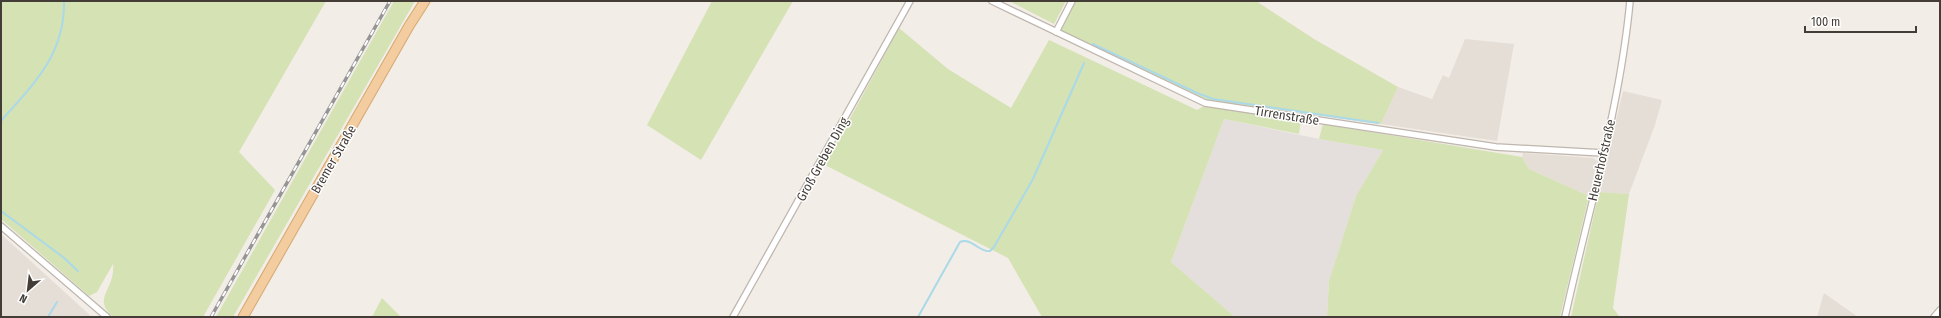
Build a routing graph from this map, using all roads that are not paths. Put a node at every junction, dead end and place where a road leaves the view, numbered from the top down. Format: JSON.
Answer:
{"nodes":[{"id":1,"x":425,"y":1,"type":"edge"},
{"id":2,"x":910,"y":1,"type":"edge"},
{"id":3,"x":992,"y":1,"type":"edge"},
{"id":4,"x":1072,"y":1,"type":"edge"},
{"id":5,"x":1630,"y":1,"type":"edge"},
{"id":6,"x":1056,"y":32,"type":"junction"},
{"id":7,"x":1603,"y":153,"type":"junction"},
{"id":8,"x":1,"y":226,"type":"edge"},
{"id":9,"x":1940,"y":310,"type":"edge"},
{"id":10,"x":107,"y":317,"type":"edge"},
{"id":11,"x":243,"y":317,"type":"edge"},
{"id":12,"x":733,"y":317,"type":"edge"},
{"id":13,"x":1565,"y":317,"type":"edge"},
{"id":14,"x":1934,"y":317,"type":"edge"}],
"edges":[{"from":1,"to":11,"type":"main road","name":"Bremer Straße"},
{"from":2,"to":12,"type":"street","name":"Groß Greben Ding"},
{"from":3,"to":6,"type":"street","name":"Tirrenstraße"},
{"from":4,"to":6,"type":"street"},
{"from":5,"to":7,"type":"street","name":"Heuerhofstraße"},
{"from":6,"to":7,"type":"street","name":"Tirrenstraße"},
{"from":7,"to":13,"type":"street","name":"Heuerhofstraße"},
{"from":8,"to":10,"type":"street"},
{"from":9,"to":14,"type":"street"}]}
